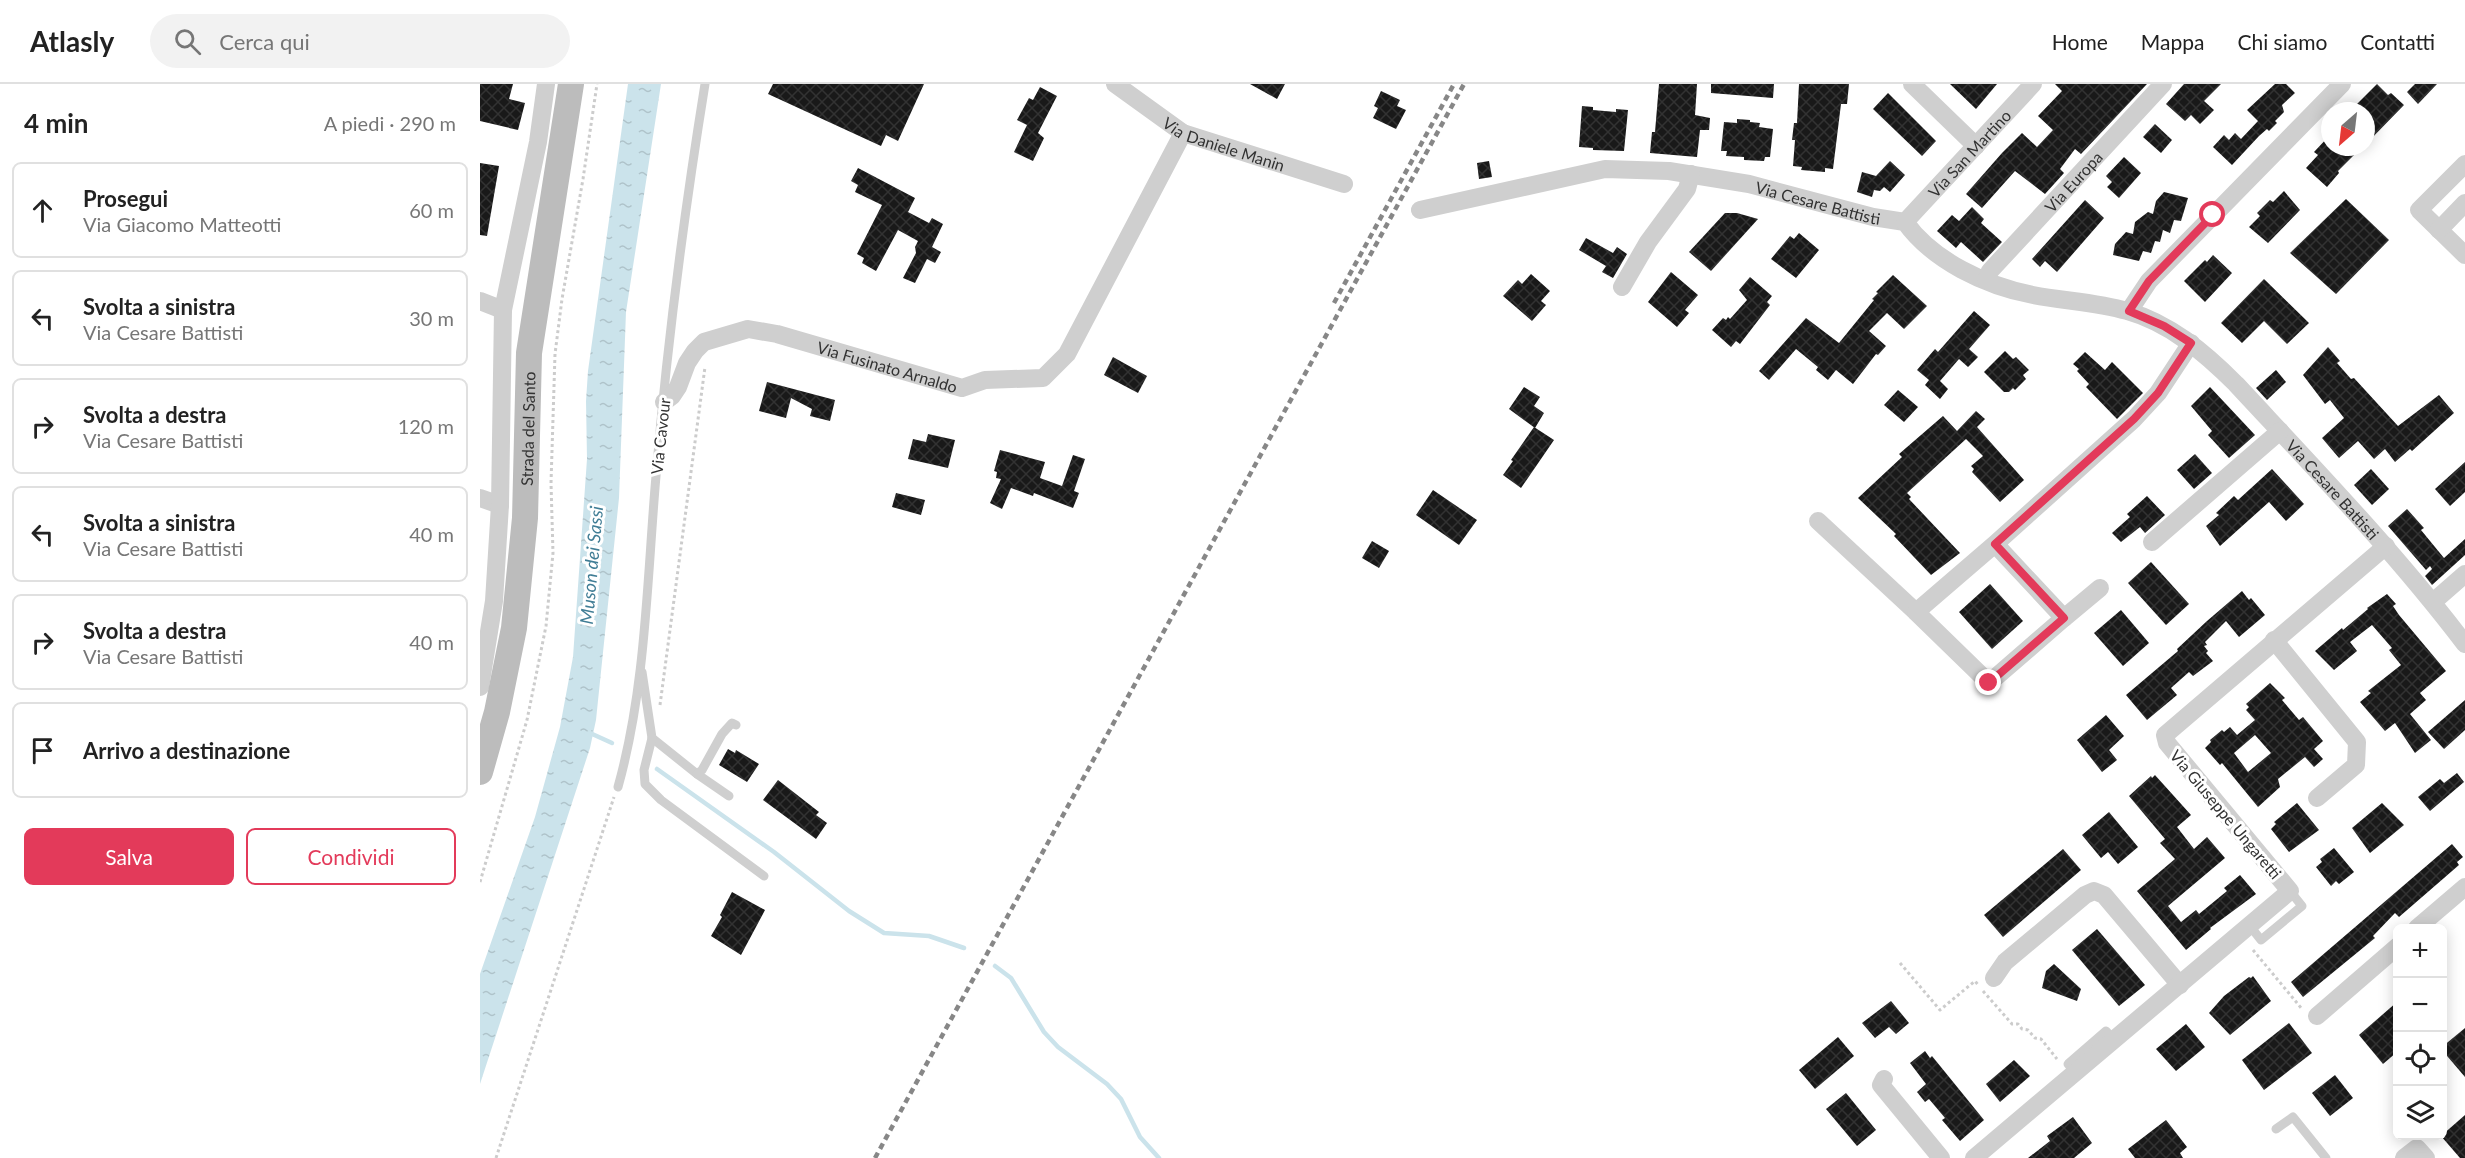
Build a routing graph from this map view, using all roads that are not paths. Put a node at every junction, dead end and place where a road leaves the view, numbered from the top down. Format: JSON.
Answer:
{"nodes":[{"id":1,"x":546,"y":84,"type":"edge"},
{"id":2,"x":571,"y":84,"type":"edge"},
{"id":3,"x":705,"y":84,"type":"edge"},
{"id":4,"x":1115,"y":84,"type":"edge"},
{"id":5,"x":1912,"y":84,"type":"edge"},
{"id":6,"x":2033,"y":84,"type":"edge"},
{"id":7,"x":2163,"y":84,"type":"edge"},
{"id":8,"x":2342,"y":84,"type":"edge"},
{"id":9,"x":1183,"y":133,"type":"junction"},
{"id":10,"x":1976,"y":146,"type":"junction"},
{"id":11,"x":2465,"y":164,"type":"edge"},
{"id":12,"x":1691,"y":174,"type":"junction"},
{"id":13,"x":1344,"y":184,"type":"dead end"},
{"id":14,"x":2465,"y":203,"type":"edge"},
{"id":15,"x":1420,"y":210,"type":"dead end"},
{"id":16,"x":1905,"y":222,"type":"junction"},
{"id":17,"x":2439,"y":230,"type":"junction"},
{"id":18,"x":517,"y":247,"type":"junction"},
{"id":19,"x":546,"y":252,"type":"junction"},
{"id":20,"x":2465,"y":255,"type":"edge"},
{"id":21,"x":1986,"y":280,"type":"junction"},
{"id":22,"x":1622,"y":287,"type":"dead end"},
{"id":23,"x":480,"y":301,"type":"edge"},
{"id":24,"x":503,"y":310,"type":"junction"},
{"id":25,"x":2129,"y":311,"type":"junction"},
{"id":26,"x":2191,"y":343,"type":"junction"},
{"id":27,"x":664,"y":402,"type":"junction"},
{"id":28,"x":501,"y":413,"type":"junction"},
{"id":29,"x":527,"y":414,"type":"junction"},
{"id":30,"x":2280,"y":431,"type":"junction"},
{"id":31,"x":480,"y":498,"type":"edge"},
{"id":32,"x":500,"y":505,"type":"junction"},
{"id":33,"x":1818,"y":521,"type":"dead end"},
{"id":34,"x":2152,"y":542,"type":"dead end"},
{"id":35,"x":1995,"y":544,"type":"junction"},
{"id":36,"x":2386,"y":546,"type":"junction"},
{"id":37,"x":2465,"y":574,"type":"edge"},
{"id":38,"x":2100,"y":588,"type":"dead end"},
{"id":39,"x":2433,"y":602,"type":"junction"},
{"id":40,"x":1916,"y":612,"type":"junction"},
{"id":41,"x":2064,"y":618,"type":"junction"},
{"id":42,"x":2274,"y":640,"type":"junction"},
{"id":43,"x":2465,"y":644,"type":"edge"},
{"id":44,"x":640,"y":664,"type":"junction"},
{"id":45,"x":480,"y":687,"type":"edge"},
{"id":46,"x":736,"y":725,"type":"dead end"},
{"id":47,"x":652,"y":738,"type":"junction"},
{"id":48,"x":480,"y":772,"type":"edge"},
{"id":49,"x":697,"y":774,"type":"junction"},
{"id":50,"x":618,"y":787,"type":"road end"},
{"id":51,"x":729,"y":796,"type":"dead end"},
{"id":52,"x":2317,"y":798,"type":"dead end"},
{"id":53,"x":764,"y":876,"type":"dead end"},
{"id":54,"x":2465,"y":887,"type":"edge"},
{"id":55,"x":2422,"y":924,"type":"edge"},
{"id":56,"x":2393,"y":950,"type":"edge"},
{"id":57,"x":1994,"y":978,"type":"dead end"},
{"id":58,"x":2180,"y":985,"type":"junction"},
{"id":59,"x":2317,"y":1016,"type":"road end"},
{"id":60,"x":1884,"y":1079,"type":"dead end"},
{"id":61,"x":2276,"y":1129,"type":"dead end"},
{"id":62,"x":1941,"y":1158,"type":"edge"},
{"id":63,"x":1974,"y":1158,"type":"edge"},
{"id":64,"x":2326,"y":1158,"type":"edge"},
{"id":65,"x":2404,"y":1158,"type":"edge"},
{"id":66,"x":2426,"y":1158,"type":"edge"}],
"edges":[{"from":1,"to":18,"type":"street","name":"Strada del Santo"},
{"from":2,"to":19,"type":"main road","name":"Strada del Santo"},
{"from":3,"to":27,"type":"lane","name":"Via Cavour"},
{"from":4,"to":9,"type":"street","name":"Via Daniele Manin"},
{"from":5,"to":10,"type":"street"},
{"from":6,"to":10,"type":"street","name":"Via San Martino"},
{"from":7,"to":21,"type":"street","name":"Via Europa"},
{"from":8,"to":25,"type":"street"},
{"from":9,"to":13,"type":"street","name":"Via Daniele Manin"},
{"from":9,"to":27,"type":"street","name":"Via Fusinato Arnaldo"},
{"from":10,"to":16,"type":"street","name":"Via San Martino"},
{"from":11,"to":17,"type":"street"},
{"from":12,"to":15,"type":"street","name":"Via Cesare Battisti"},
{"from":12,"to":16,"type":"street","name":"Via Cesare Battisti"},
{"from":12,"to":22,"type":"street"},
{"from":14,"to":17,"type":"street"},
{"from":16,"to":21,"type":"street","name":"Via Cesare Battisti"},
{"from":17,"to":20,"type":"street"},
{"from":18,"to":19,"type":"street"},
{"from":18,"to":24,"type":"street","name":"Strada del Santo"},
{"from":19,"to":29,"type":"main road","name":"Strada del Santo"},
{"from":21,"to":25,"type":"street","name":"Via Cesare Battisti"},
{"from":23,"to":24,"type":"street"},
{"from":24,"to":28,"type":"street","name":"Strada del Santo"},
{"from":25,"to":26,"type":"street","name":"Via Cesare Battisti"},
{"from":26,"to":30,"type":"street","name":"Via Cesare Battisti"},
{"from":26,"to":35,"type":"street"},
{"from":27,"to":44,"type":"lane","name":"Via Cavour"},
{"from":28,"to":29,"type":"street"},
{"from":28,"to":32,"type":"street","name":"Strada del Santo"},
{"from":29,"to":48,"type":"main road","name":"Strada del Santo"},
{"from":30,"to":34,"type":"street"},
{"from":30,"to":36,"type":"street","name":"Via Cesare Battisti"},
{"from":31,"to":32,"type":"street"},
{"from":32,"to":45,"type":"street","name":"Strada del Santo"},
{"from":33,"to":40,"type":"street"},
{"from":35,"to":40,"type":"street"},
{"from":35,"to":41,"type":"street"},
{"from":36,"to":39,"type":"street","name":"Via Cesare Battisti"},
{"from":36,"to":42,"type":"street","name":"Via Giuseppe Ungaretti"},
{"from":37,"to":39,"type":"street"},
{"from":38,"to":41,"type":"street"},
{"from":39,"to":43,"type":"street","name":"Via Cesare Battisti"},
{"from":40,"to":41,"type":"street"},
{"from":42,"to":52,"type":"street"},
{"from":42,"to":58,"type":"street","name":"Via Giuseppe Ungaretti"},
{"from":44,"to":47,"type":"lane"},
{"from":44,"to":50,"type":"lane","name":"Via Cavour"},
{"from":46,"to":49,"type":"lane"},
{"from":47,"to":49,"type":"lane"},
{"from":47,"to":53,"type":"lane"},
{"from":49,"to":51,"type":"lane"},
{"from":54,"to":55,"type":"street"},
{"from":56,"to":59,"type":"street"},
{"from":57,"to":58,"type":"street"},
{"from":58,"to":63,"type":"street","name":"Via Giuseppe Ungaretti"},
{"from":60,"to":62,"type":"street"},
{"from":61,"to":64,"type":"lane"},
{"from":65,"to":66,"type":"street"}]}
